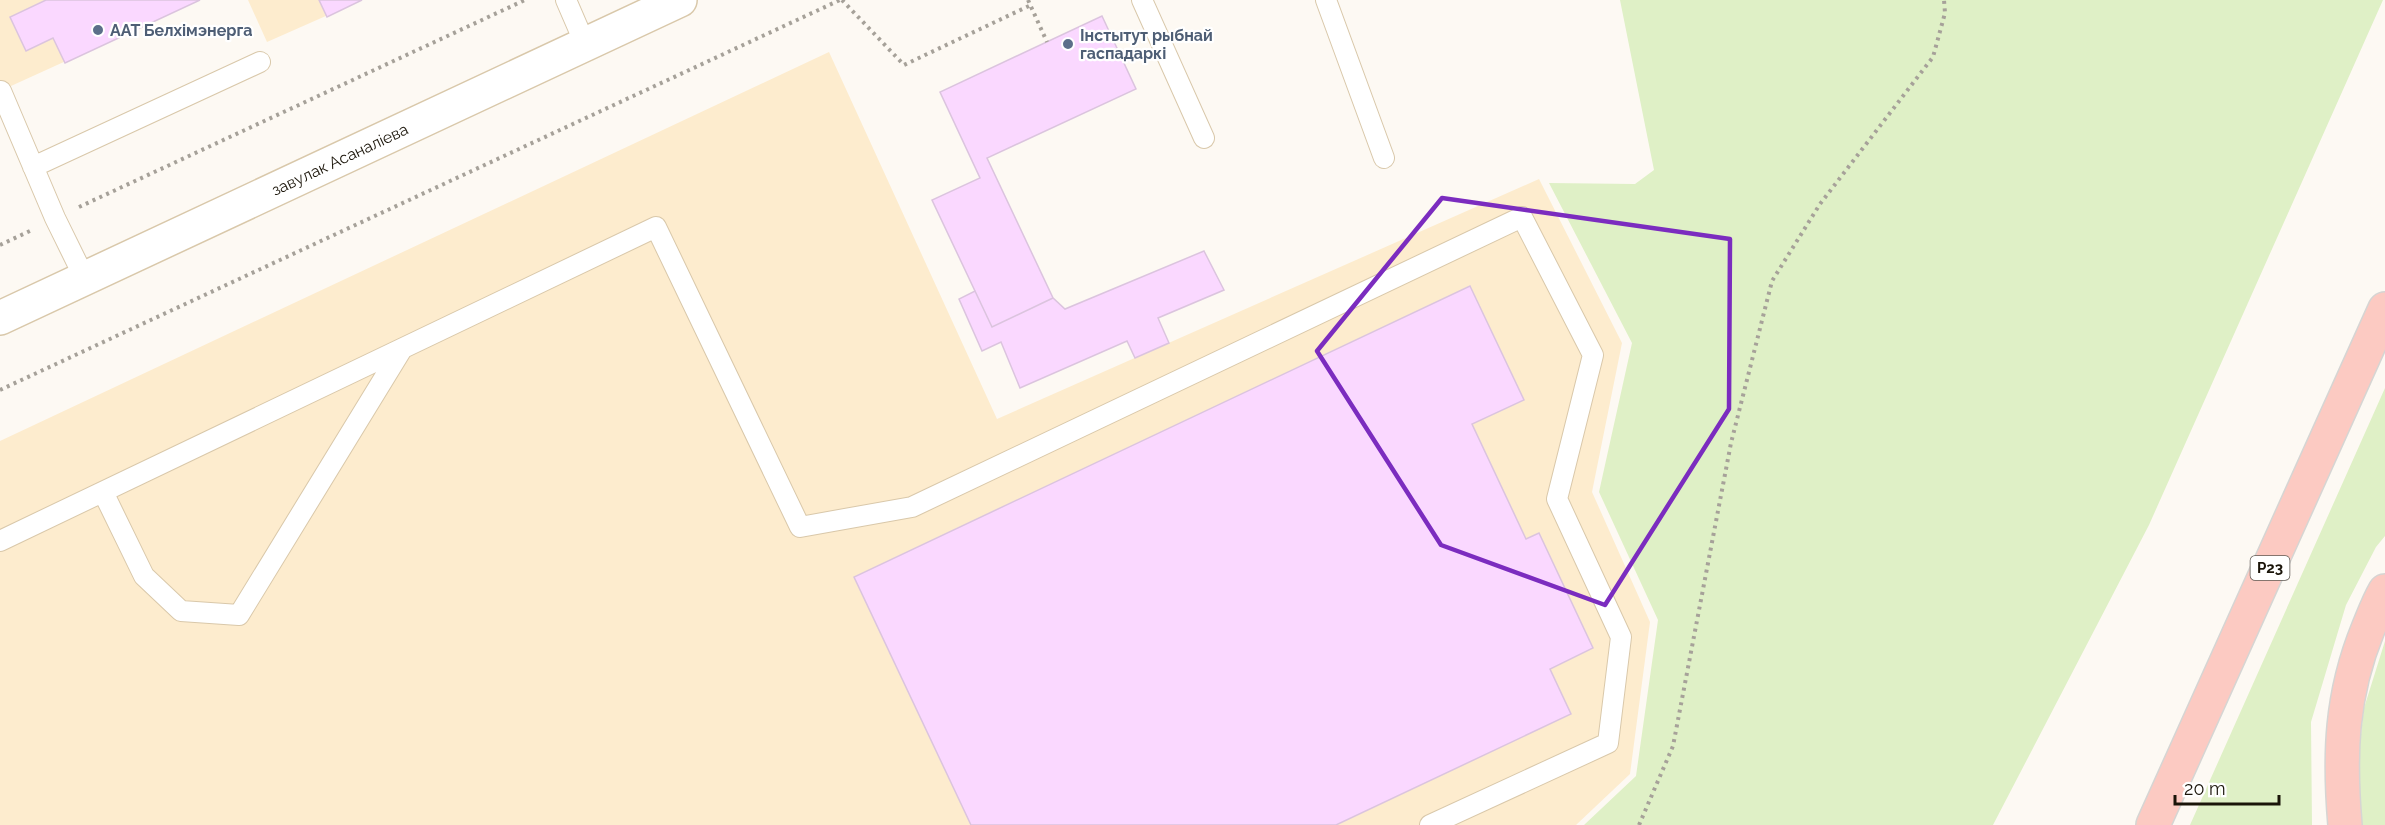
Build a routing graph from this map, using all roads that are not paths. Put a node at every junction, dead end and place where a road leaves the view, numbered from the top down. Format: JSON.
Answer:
{"nodes":[{"id":1,"x":566,"y":0,"type":"edge"},
{"id":2,"x":680,"y":0,"type":"edge"},
{"id":3,"x":1142,"y":0,"type":"edge"},
{"id":4,"x":1326,"y":0,"type":"edge"},
{"id":5,"x":585,"y":44,"type":"junction"},
{"id":6,"x":260,"y":62,"type":"dead end"},
{"id":7,"x":1,"y":91,"type":"edge"},
{"id":8,"x":1204,"y":138,"type":"dead end"},
{"id":9,"x":1384,"y":158,"type":"dead end"},
{"id":10,"x":33,"y":167,"type":"junction"},
{"id":11,"x":85,"y":279,"type":"junction"},
{"id":12,"x":2385,"y":309,"type":"edge"},
{"id":13,"x":0,"y":318,"type":"edge"},
{"id":14,"x":402,"y":349,"type":"junction"},
{"id":15,"x":103,"y":492,"type":"junction"},
{"id":16,"x":0,"y":541,"type":"edge"},
{"id":17,"x":2385,"y":591,"type":"edge"},
{"id":18,"x":1430,"y":825,"type":"edge"},
{"id":19,"x":2153,"y":825,"type":"edge"},
{"id":20,"x":2345,"y":825,"type":"edge"}],
"edges":[{"from":1,"to":5,"type":"lane"},
{"from":2,"to":5,"type":"street","name":"завулак Асаналіева"},
{"from":3,"to":8,"type":"lane"},
{"from":4,"to":9,"type":"lane"},
{"from":5,"to":11,"type":"street","name":"завулак Асаналіева"},
{"from":6,"to":10,"type":"lane"},
{"from":7,"to":10,"type":"lane"},
{"from":10,"to":11,"type":"lane"},
{"from":11,"to":13,"type":"street","name":"завулак Асаналіева"},
{"from":12,"to":19,"type":"highway","number":"Р23"},
{"from":14,"to":15,"type":"lane"},
{"from":14,"to":15,"type":"lane"},
{"from":14,"to":18,"type":"lane"},
{"from":15,"to":16,"type":"lane"},
{"from":17,"to":20,"type":"highway"}]}
